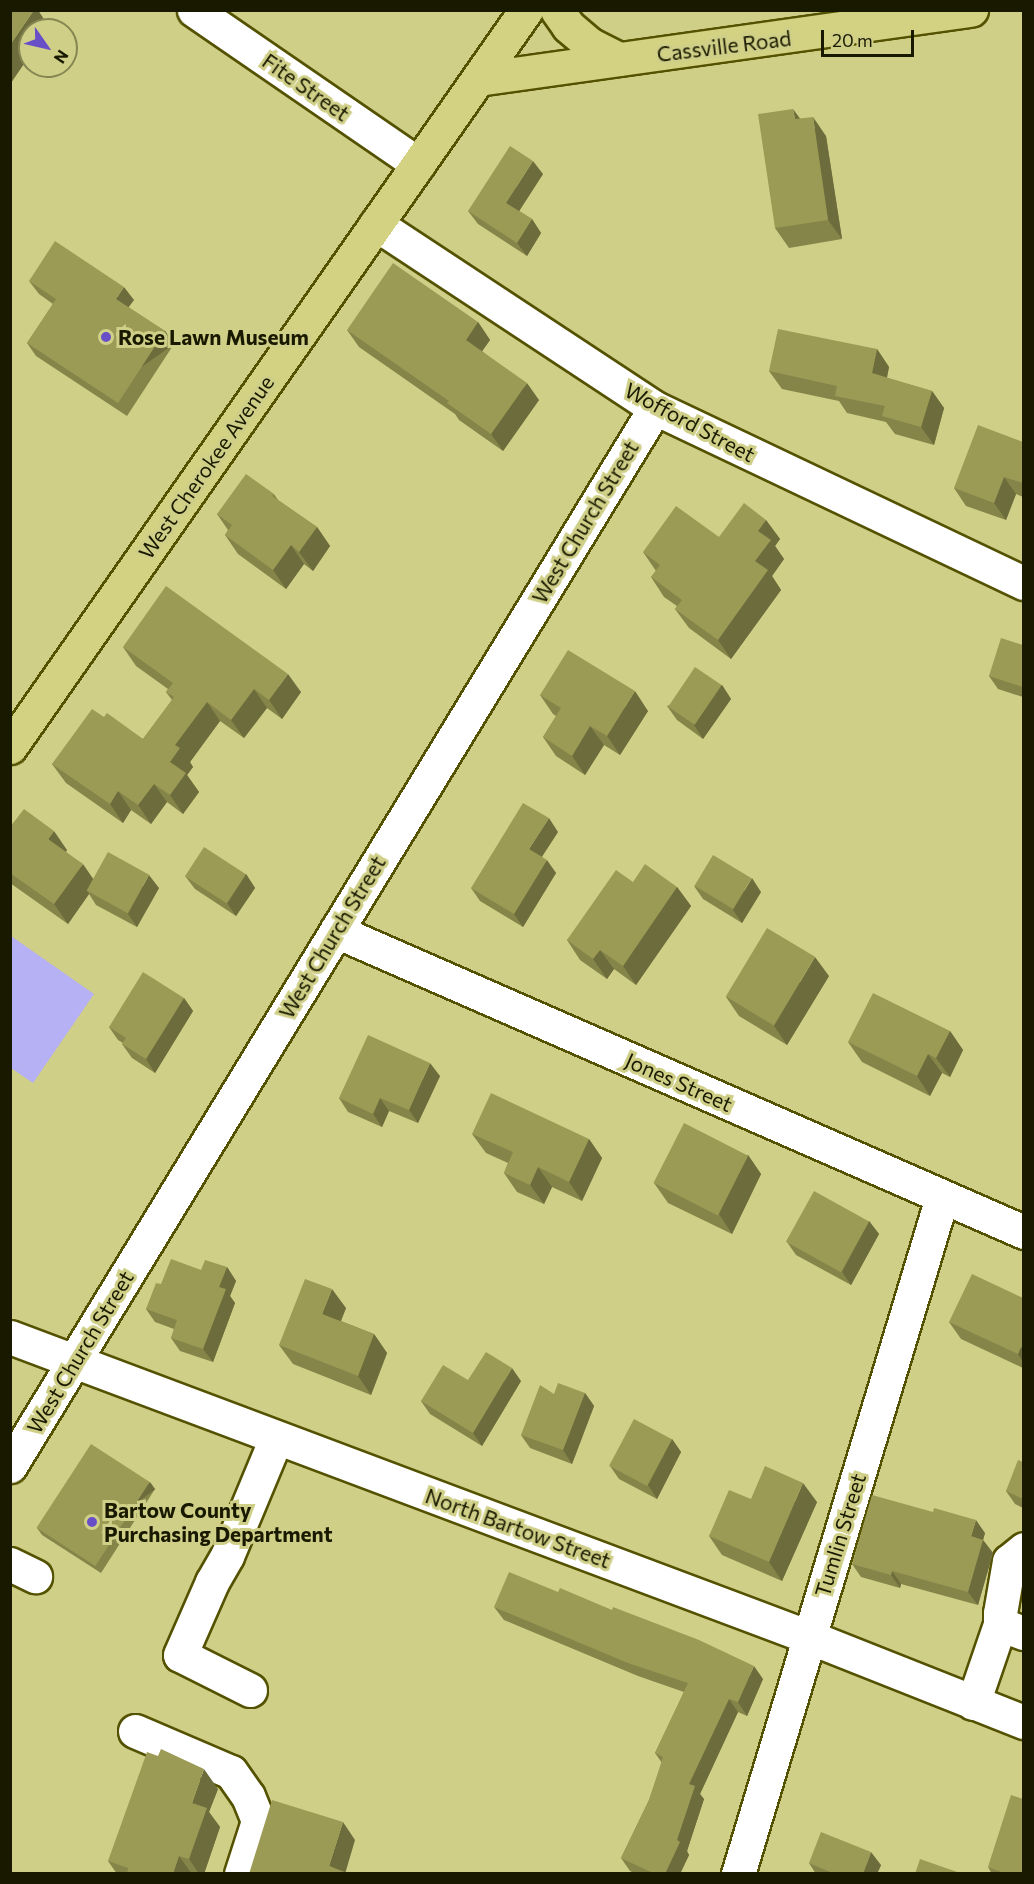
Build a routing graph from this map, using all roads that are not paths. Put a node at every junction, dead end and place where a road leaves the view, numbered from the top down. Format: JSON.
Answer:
{"nodes":[{"id":1,"x":195,"y":10,"type":"edge"},
{"id":2,"x":526,"y":10,"type":"edge"},
{"id":3,"x":557,"y":10,"type":"edge"},
{"id":4,"x":970,"y":10,"type":"edge"},
{"id":5,"x":619,"y":59,"type":"junction"},
{"id":6,"x":478,"y":79,"type":"junction"},
{"id":7,"x":418,"y":164,"type":"junction"},
{"id":8,"x":376,"y":224,"type":"junction"},
{"id":9,"x":655,"y":408,"type":"junction"},
{"id":10,"x":1023,"y":583,"type":"edge"},
{"id":11,"x":10,"y":747,"type":"edge"},
{"id":12,"x":336,"y":931,"type":"junction"},
{"id":13,"x":942,"y":1197,"type":"junction"},
{"id":14,"x":1023,"y":1232,"type":"edge"},
{"id":15,"x":10,"y":1337,"type":"edge"},
{"id":16,"x":74,"y":1362,"type":"junction"},
{"id":17,"x":276,"y":1438,"type":"junction"},
{"id":18,"x":12,"y":1461,"type":"edge"},
{"id":19,"x":1023,"y":1549,"type":"edge"},
{"id":20,"x":1012,"y":1629,"type":"edge"},
{"id":21,"x":809,"y":1637,"type":"junction"},
{"id":22,"x":250,"y":1690,"type":"dead end"},
{"id":23,"x":973,"y":1702,"type":"junction"},
{"id":24,"x":1023,"y":1722,"type":"edge"},
{"id":25,"x":135,"y":1731,"type":"dead end"},
{"id":26,"x":241,"y":1874,"type":"edge"},
{"id":27,"x":738,"y":1874,"type":"edge"}],
"edges":[{"from":1,"to":7,"type":"street","name":"Fite Street"},
{"from":2,"to":6,"type":"main road","name":"West Cherokee Avenue"},
{"from":3,"to":5,"type":"main road"},
{"from":4,"to":5,"type":"main road","name":"Cassville Road"},
{"from":5,"to":6,"type":"main road","name":"Cassville Road"},
{"from":6,"to":7,"type":"main road","name":"West Cherokee Avenue"},
{"from":7,"to":8,"type":"main road","name":"West Cherokee Avenue"},
{"from":8,"to":9,"type":"street","name":"Wofford Street"},
{"from":8,"to":11,"type":"main road","name":"West Cherokee Avenue"},
{"from":9,"to":10,"type":"street","name":"Wofford Street"},
{"from":9,"to":12,"type":"street","name":"West Church Street"},
{"from":12,"to":13,"type":"street","name":"Jones Street"},
{"from":12,"to":16,"type":"street","name":"West Church Street"},
{"from":13,"to":14,"type":"street","name":"Jones Street"},
{"from":13,"to":21,"type":"street","name":"Tumlin Street"},
{"from":15,"to":16,"type":"street","name":"North Bartow Street"},
{"from":16,"to":17,"type":"street","name":"North Bartow Street"},
{"from":16,"to":18,"type":"street","name":"West Church Street"},
{"from":17,"to":21,"type":"street","name":"North Bartow Street"},
{"from":17,"to":22,"type":"street"},
{"from":19,"to":20,"type":"street"},
{"from":20,"to":23,"type":"street"},
{"from":21,"to":23,"type":"street","name":"North Bartow Street"},
{"from":21,"to":27,"type":"street","name":"Tumlin Street"},
{"from":23,"to":24,"type":"street","name":"North Bartow Street"},
{"from":25,"to":26,"type":"street"}]}
